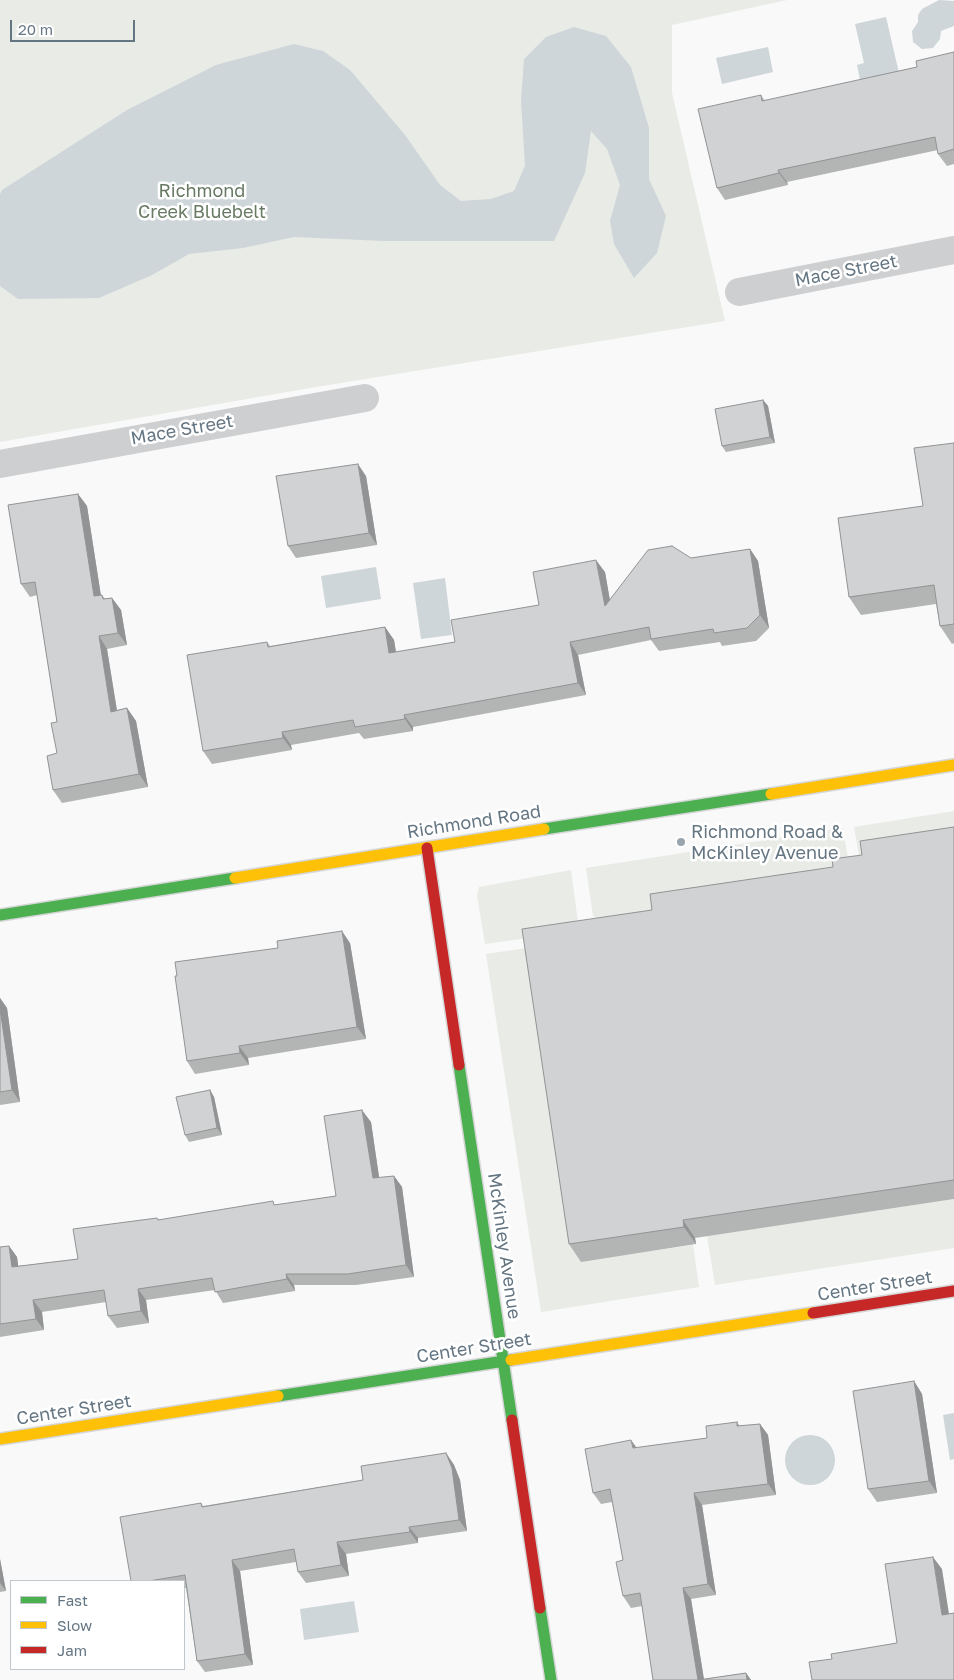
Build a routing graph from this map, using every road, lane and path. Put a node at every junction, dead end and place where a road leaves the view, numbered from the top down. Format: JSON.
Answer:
{"nodes":[{"id":1,"x":954,"y":250,"type":"edge"},
{"id":2,"x":739,"y":292,"type":"dead end"},
{"id":3,"x":365,"y":398,"type":"dead end"},
{"id":4,"x":0,"y":464,"type":"edge"},
{"id":5,"x":954,"y":765,"type":"edge"},
{"id":6,"x":427,"y":848,"type":"junction"},
{"id":7,"x":0,"y":915,"type":"edge"},
{"id":8,"x":954,"y":1291,"type":"edge"},
{"id":9,"x":503,"y":1361,"type":"junction"},
{"id":10,"x":0,"y":1439,"type":"edge"},
{"id":11,"x":551,"y":1680,"type":"edge"}],
"edges":[{"from":1,"to":2,"type":"street","name":"Mace Street"},
{"from":3,"to":4,"type":"street","name":"Mace Street"},
{"from":5,"to":6,"type":"street","name":"Richmond Road"},
{"from":6,"to":7,"type":"street","name":"Richmond Road"},
{"from":6,"to":9,"type":"street","name":"McKinley Avenue"},
{"from":8,"to":9,"type":"street","name":"Center Street"},
{"from":9,"to":10,"type":"street","name":"Center Street"},
{"from":9,"to":11,"type":"street","name":"McKinley Avenue"}]}
